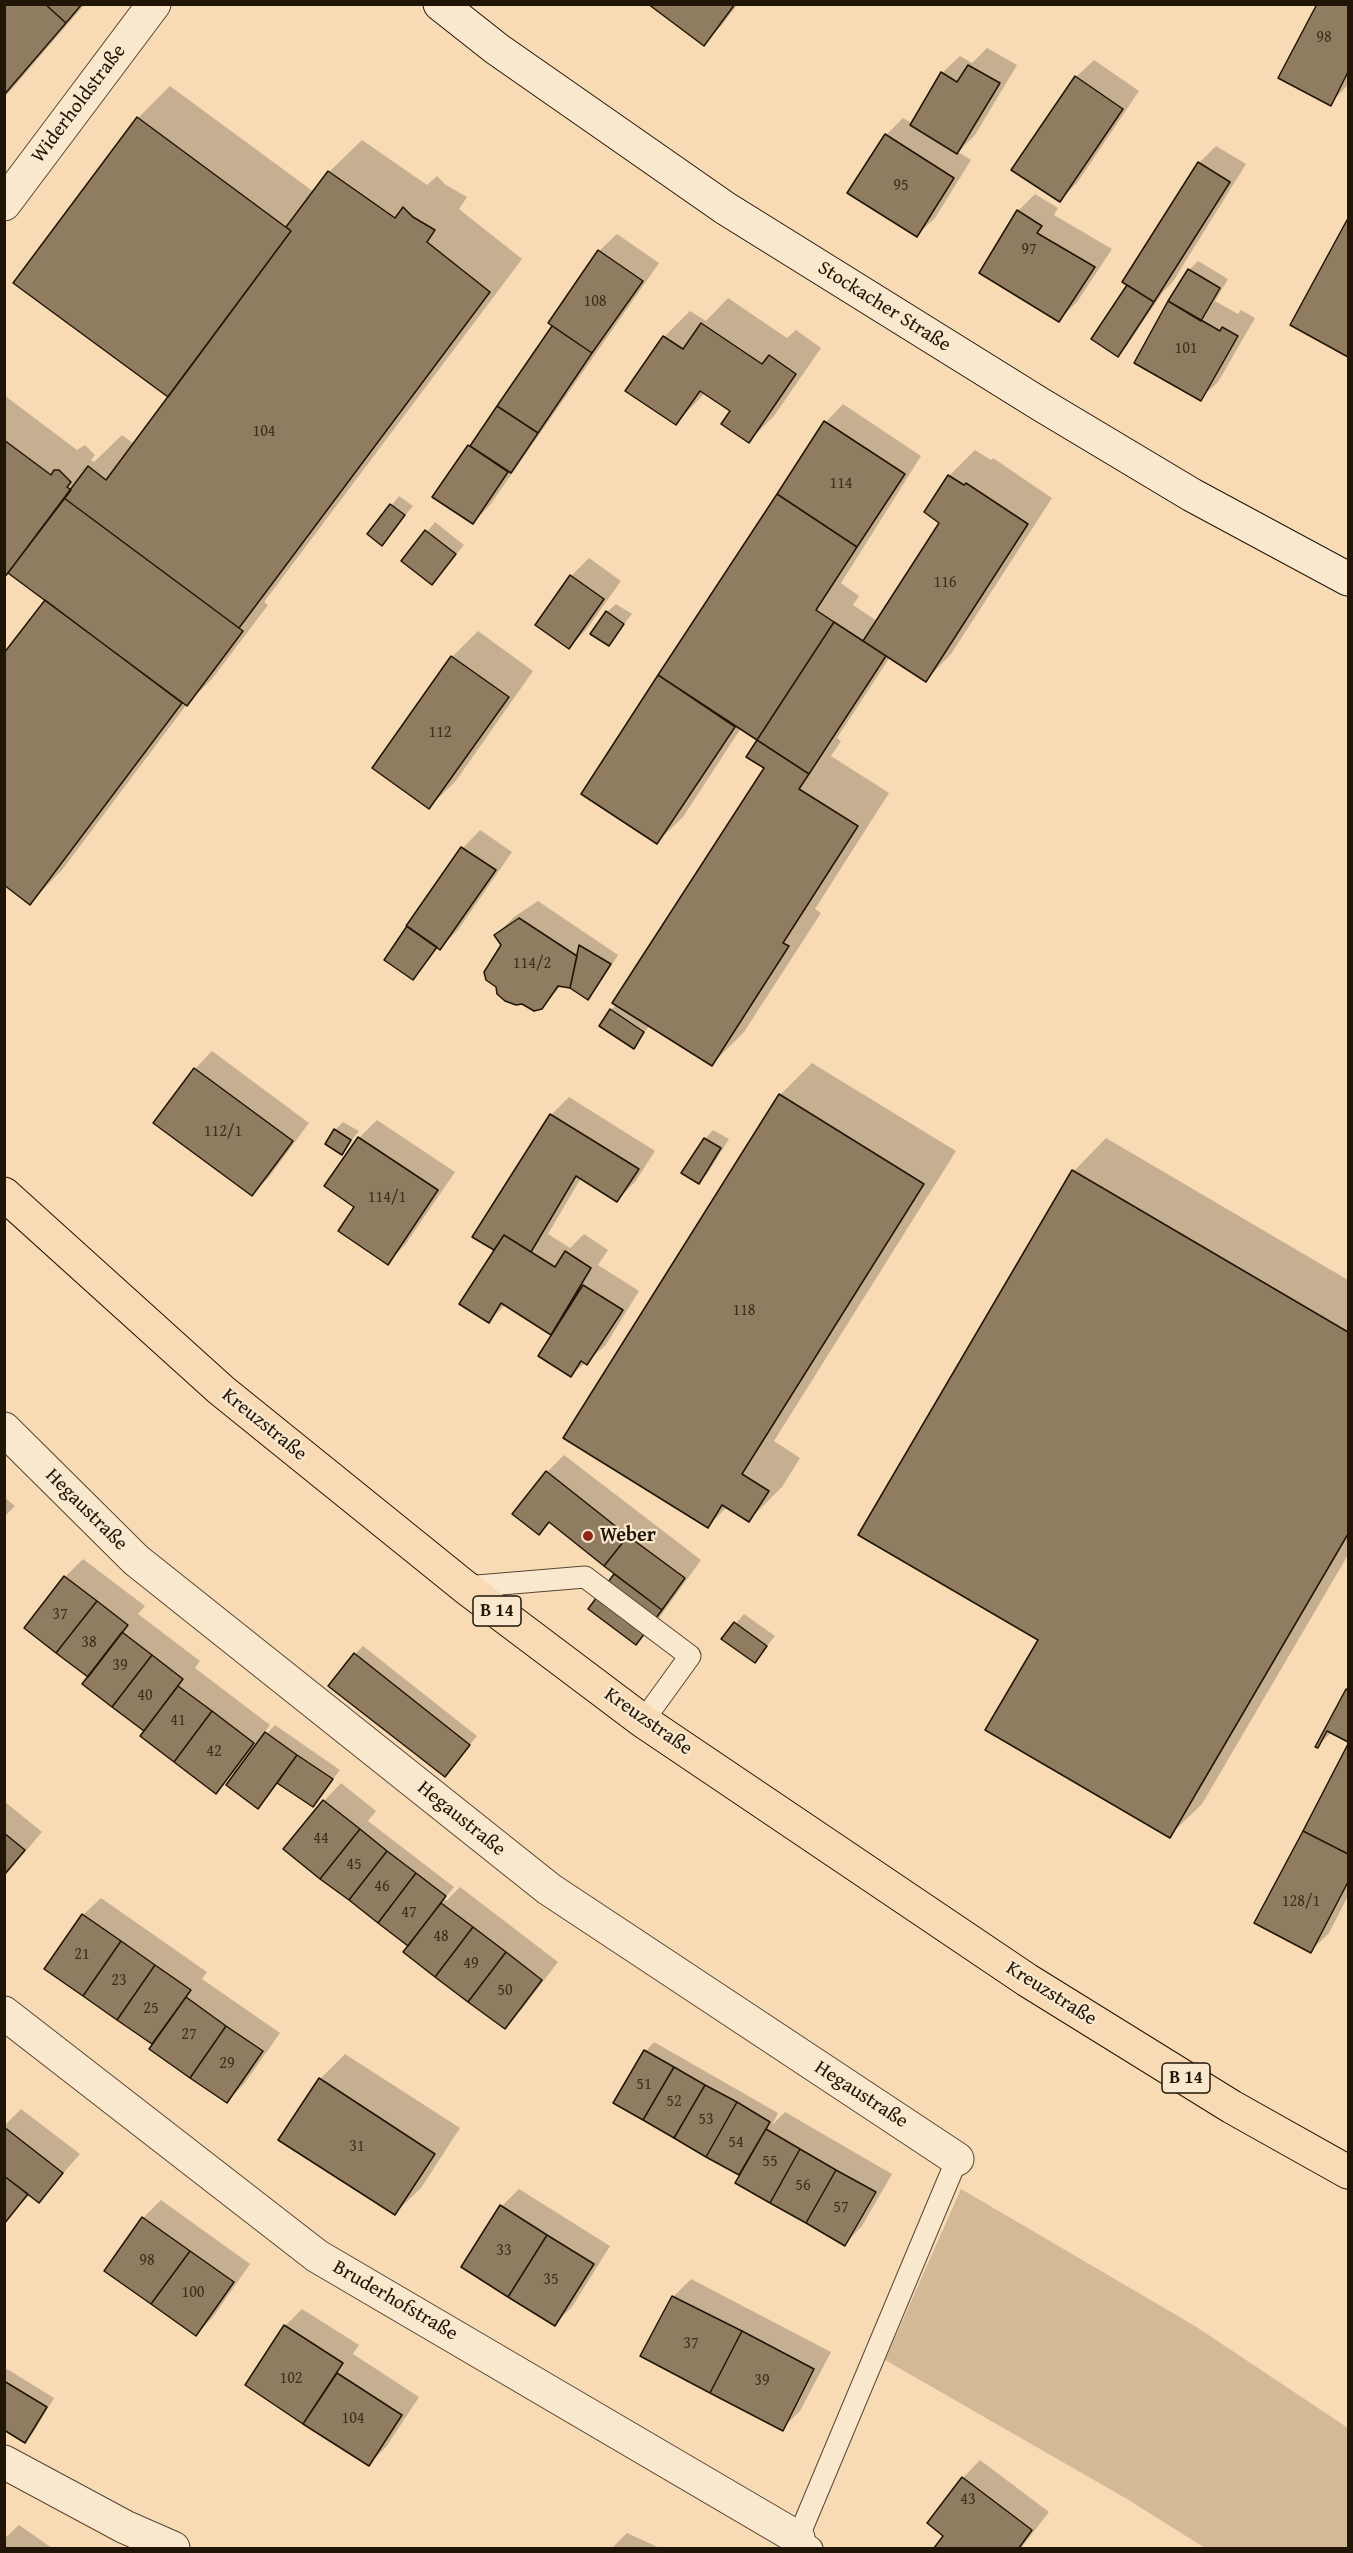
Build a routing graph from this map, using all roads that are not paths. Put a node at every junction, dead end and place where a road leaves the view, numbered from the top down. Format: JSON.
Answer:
{"nodes":[{"id":1,"x":154,"y":4,"type":"edge"},
{"id":2,"x":440,"y":4,"type":"edge"},
{"id":3,"x":4,"y":204,"type":"edge"},
{"id":4,"x":1348,"y":579,"type":"edge"},
{"id":5,"x":4,"y":1194,"type":"edge"},
{"id":6,"x":4,"y":1429,"type":"edge"},
{"id":7,"x":465,"y":1587,"type":"junction"},
{"id":8,"x":643,"y":1721,"type":"junction"},
{"id":9,"x":4,"y":2013,"type":"edge"},
{"id":10,"x":957,"y":2159,"type":"joint"},
{"id":11,"x":1348,"y":2172,"type":"edge"},
{"id":12,"x":4,"y":2462,"type":"edge"},
{"id":13,"x":805,"y":2543,"type":"edge"},
{"id":14,"x":173,"y":2548,"type":"edge"}],
"edges":[{"from":1,"to":3,"type":"street","name":"Widerholdstraße"},
{"from":2,"to":4,"type":"street","name":"Stockacher Straße"},
{"from":5,"to":7,"type":"main road","name":"Kreuzstraße","number":"B 14"},
{"from":6,"to":10,"type":"street","name":"Hegaustraße"},
{"from":7,"to":8,"type":"main road","name":"Kreuzstraße","number":"B 14"},
{"from":7,"to":8,"type":"lane"},
{"from":8,"to":11,"type":"main road","name":"Kreuzstraße","number":"B 14"},
{"from":9,"to":13,"type":"street","name":"Bruderhofstraße"},
{"from":10,"to":13,"type":"lane"},
{"from":12,"to":14,"type":"street"}]}
